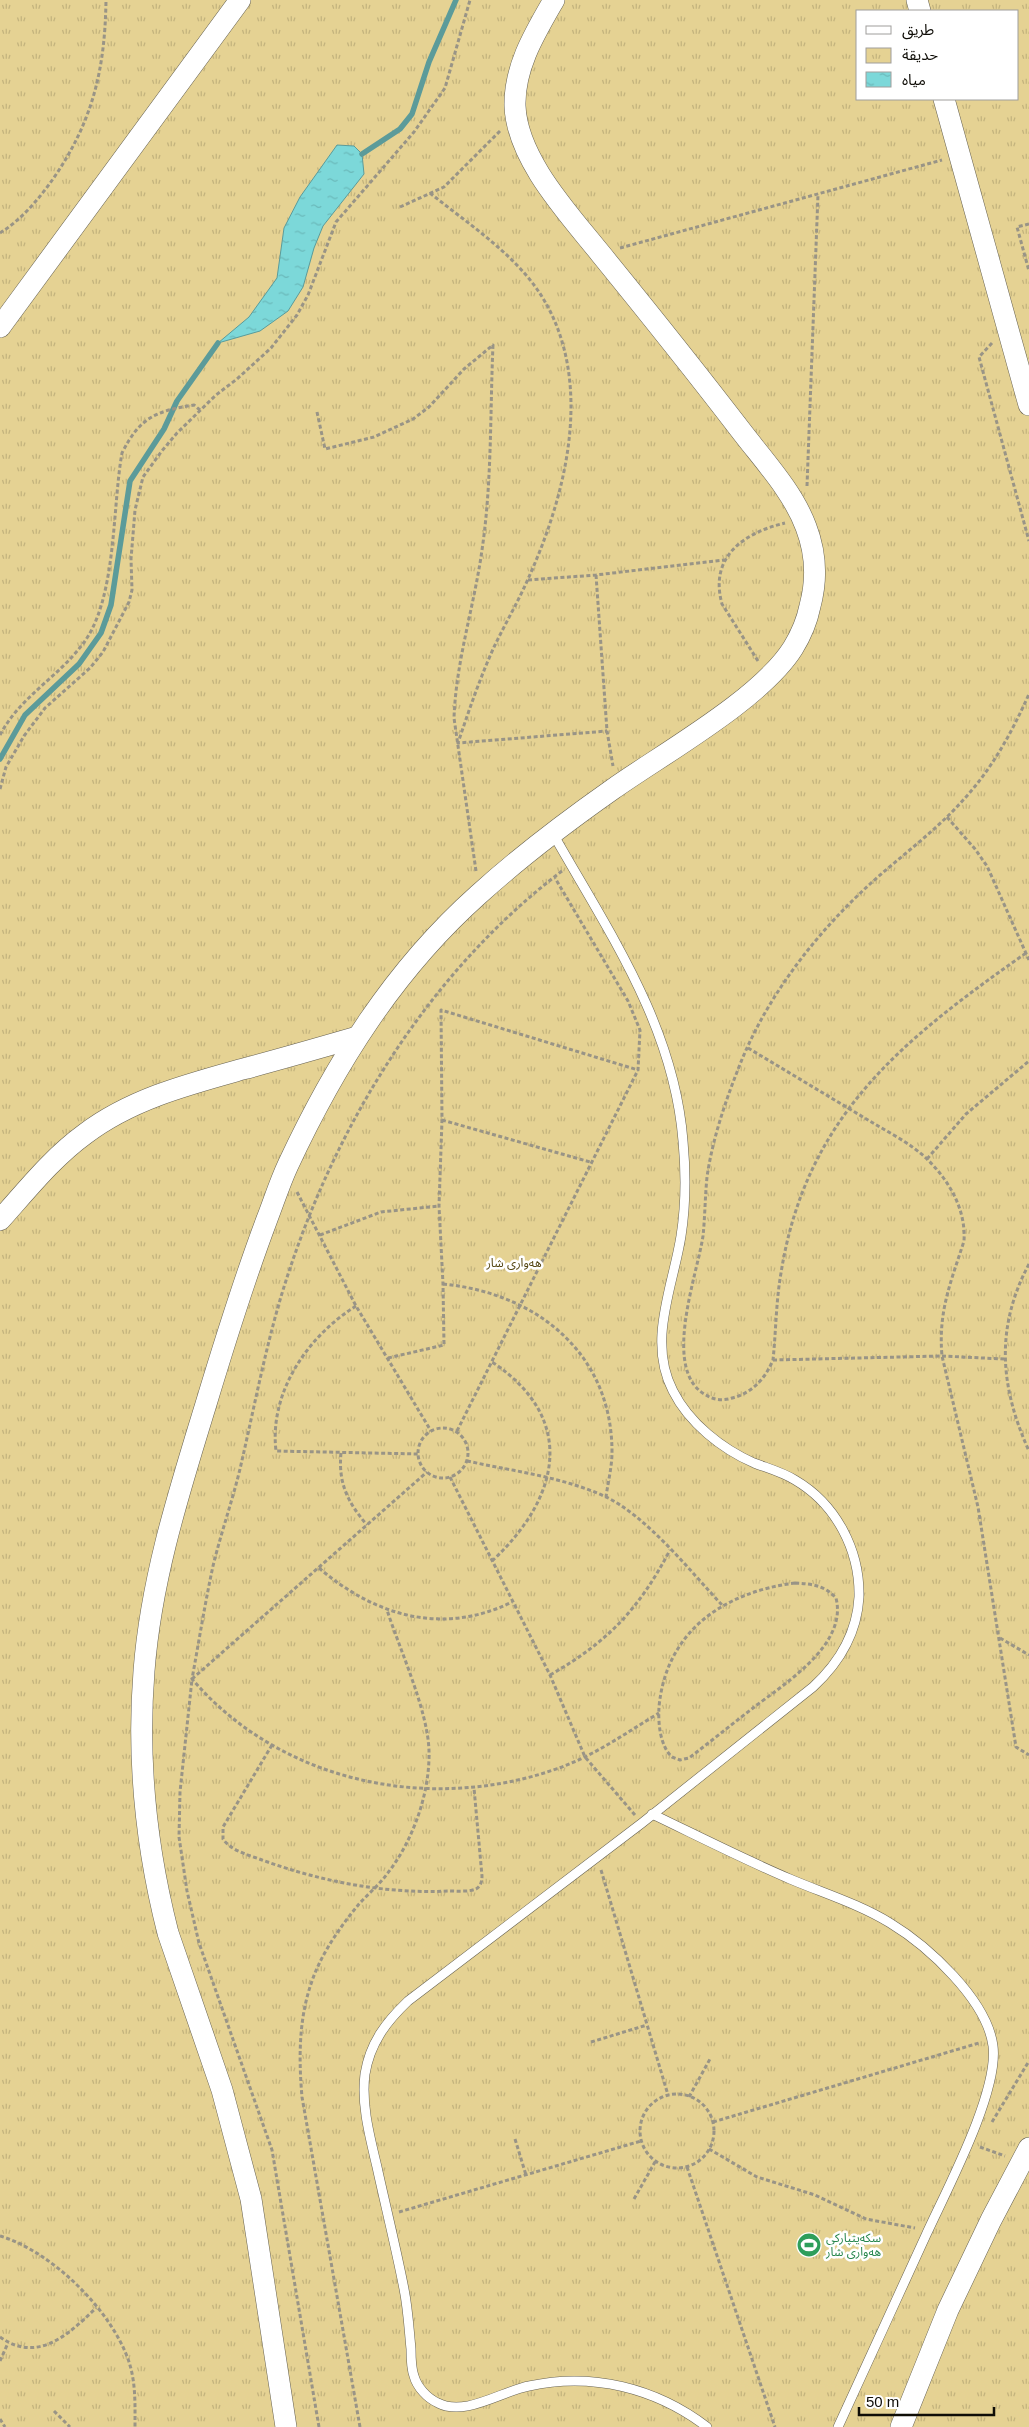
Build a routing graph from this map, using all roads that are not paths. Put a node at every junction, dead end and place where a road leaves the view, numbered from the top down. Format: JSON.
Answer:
{"nodes":[{"id":1,"x":240,"y":0,"type":"edge"},
{"id":2,"x":554,"y":0,"type":"edge"},
{"id":3,"x":944,"y":100,"type":"edge"},
{"id":4,"x":0,"y":327,"type":"edge"},
{"id":5,"x":1029,"y":405,"type":"edge"},
{"id":6,"x":552,"y":832,"type":"junction"},
{"id":7,"x":357,"y":1037,"type":"junction"},
{"id":8,"x":0,"y":1220,"type":"edge"},
{"id":9,"x":652,"y":1814,"type":"junction"},
{"id":10,"x":1025,"y":2155,"type":"edge"},
{"id":11,"x":286,"y":2427,"type":"edge"},
{"id":12,"x":707,"y":2427,"type":"edge"},
{"id":13,"x":838,"y":2427,"type":"edge"},
{"id":14,"x":901,"y":2427,"type":"edge"}],
"edges":[{"from":1,"to":4,"type":"street"},
{"from":2,"to":6,"type":"street"},
{"from":3,"to":5,"type":"street"},
{"from":6,"to":7,"type":"street"},
{"from":6,"to":9,"type":"lane"},
{"from":7,"to":8,"type":"street"},
{"from":7,"to":11,"type":"street"},
{"from":9,"to":12,"type":"lane"},
{"from":9,"to":13,"type":"lane"},
{"from":10,"to":14,"type":"street"}]}
